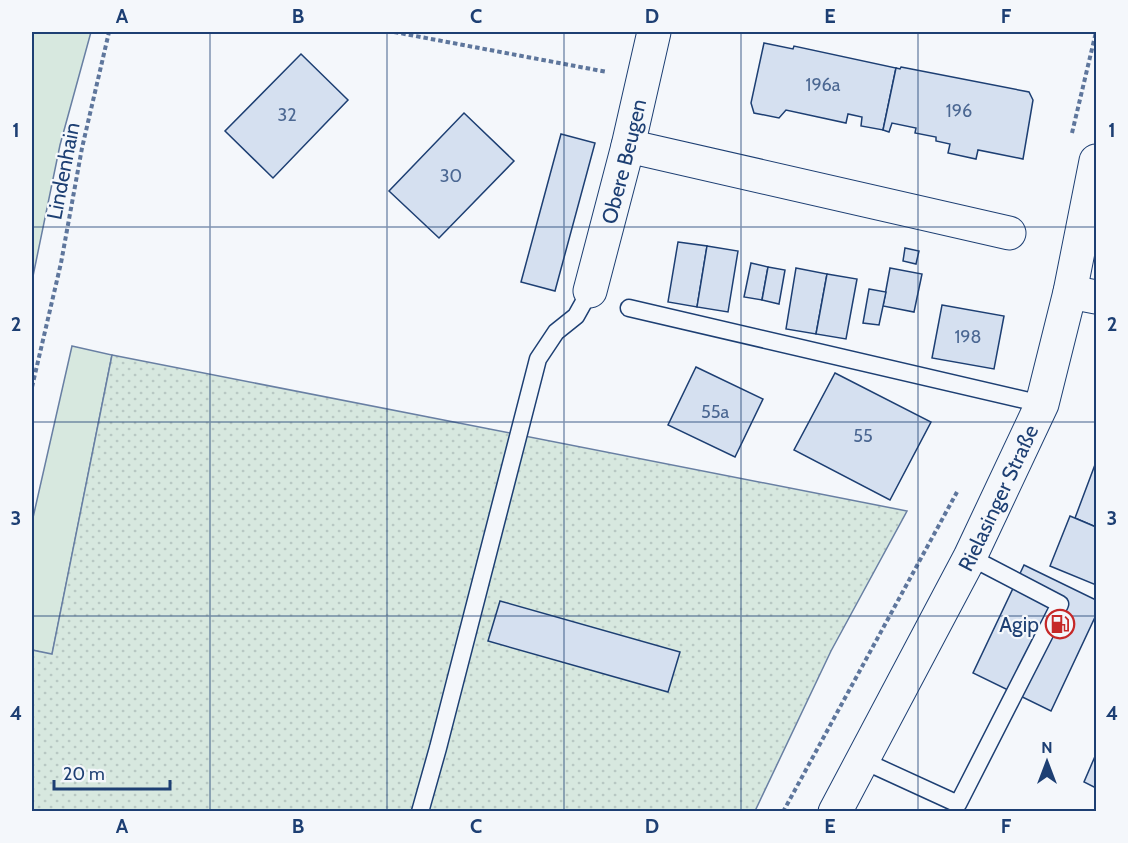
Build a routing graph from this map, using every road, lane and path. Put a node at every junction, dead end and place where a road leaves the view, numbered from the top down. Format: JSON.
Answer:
{"nodes":[{"id":1,"x":109,"y":32,"type":"edge"},
{"id":2,"x":397,"y":32,"type":"edge"},
{"id":3,"x":654,"y":32,"type":"edge"},
{"id":4,"x":644,"y":78,"type":"junction"},
{"id":5,"x":628,"y":146,"type":"junction"},
{"id":6,"x":1096,"y":161,"type":"edge"},
{"id":7,"x":1009,"y":233,"type":"dead end"},
{"id":8,"x":590,"y":291,"type":"joint"},
{"id":9,"x":1083,"y":294,"type":"edge"},
{"id":10,"x":629,"y":308,"type":"dead end"},
{"id":11,"x":32,"y":387,"type":"edge"},
{"id":12,"x":1042,"y":404,"type":"junction"},
{"id":13,"x":962,"y":483,"type":"dead end"},
{"id":14,"x":970,"y":557,"type":"junction"},
{"id":15,"x":862,"y":760,"type":"junction"},
{"id":16,"x":420,"y":812,"type":"edge"},
{"id":17,"x":783,"y":812,"type":"edge"},
{"id":18,"x":835,"y":812,"type":"edge"}],
"edges":[{"from":1,"to":11,"type":"path","name":"Lindenhain"},
{"from":2,"to":4,"type":"path"},
{"from":3,"to":4,"type":"main road","name":"Obere Beugen"},
{"from":4,"to":5,"type":"main road","name":"Obere Beugen"},
{"from":5,"to":7,"type":"main road"},
{"from":5,"to":8,"type":"main road","name":"Obere Beugen"},
{"from":6,"to":9,"type":"main road","name":"Rielasinger Straße"},
{"from":8,"to":16,"type":"lane"},
{"from":9,"to":12,"type":"main road","name":"Rielasinger Straße"},
{"from":10,"to":12,"type":"lane"},
{"from":12,"to":14,"type":"main road","name":"Rielasinger Straße"},
{"from":13,"to":17,"type":"path"},
{"from":14,"to":15,"type":"main road","name":"Rielasinger Straße"},
{"from":14,"to":15,"type":"lane"},
{"from":15,"to":18,"type":"main road","name":"Rielasinger Straße"}]}
